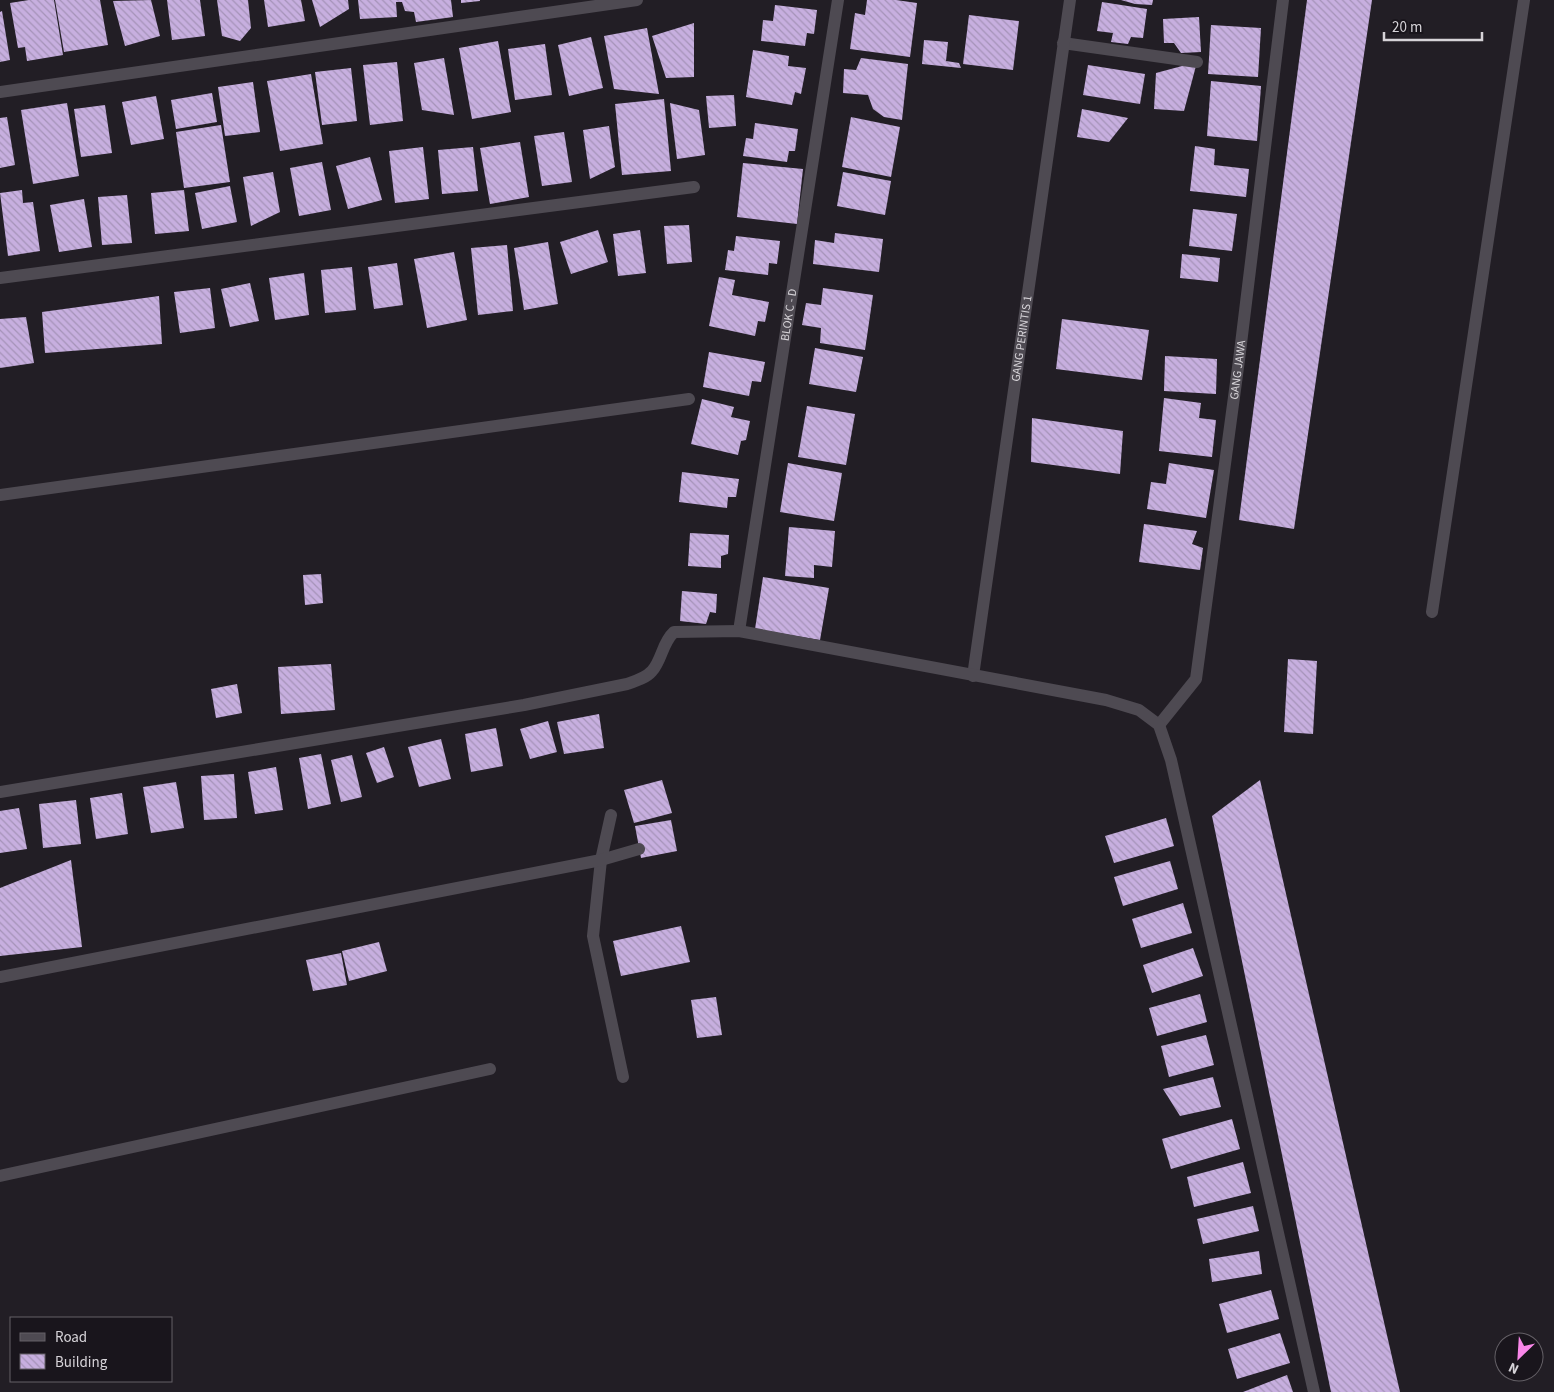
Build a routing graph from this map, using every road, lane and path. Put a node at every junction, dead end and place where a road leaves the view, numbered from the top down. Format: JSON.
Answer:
{"nodes":[{"id":1,"x":637,"y":0,"type":"edge"},
{"id":2,"x":838,"y":0,"type":"edge"},
{"id":3,"x":1070,"y":0,"type":"edge"},
{"id":4,"x":1283,"y":0,"type":"edge"},
{"id":5,"x":1524,"y":0,"type":"edge"},
{"id":6,"x":1063,"y":43,"type":"junction"},
{"id":7,"x":1197,"y":62,"type":"dead end"},
{"id":8,"x":0,"y":92,"type":"edge"},
{"id":9,"x":694,"y":187,"type":"dead end"},
{"id":10,"x":0,"y":278,"type":"edge"},
{"id":11,"x":689,"y":399,"type":"dead end"},
{"id":12,"x":0,"y":495,"type":"edge"},
{"id":13,"x":1432,"y":612,"type":"dead end"},
{"id":14,"x":739,"y":631,"type":"junction"},
{"id":15,"x":973,"y":676,"type":"junction"},
{"id":16,"x":1159,"y":725,"type":"junction"},
{"id":17,"x":0,"y":792,"type":"edge"},
{"id":18,"x":611,"y":815,"type":"dead end"},
{"id":19,"x":639,"y":848,"type":"dead end"},
{"id":20,"x":600,"y":860,"type":"junction"},
{"id":21,"x":0,"y":977,"type":"edge"},
{"id":22,"x":490,"y":1069,"type":"dead end"},
{"id":23,"x":623,"y":1077,"type":"dead end"},
{"id":24,"x":0,"y":1176,"type":"edge"},
{"id":25,"x":1314,"y":1392,"type":"edge"}],
"edges":[{"from":1,"to":8,"type":"street"},
{"from":2,"to":14,"type":"street","name":"BLOK C - D"},
{"from":3,"to":6,"type":"street","name":"GANG PERINTIS 1"},
{"from":4,"to":16,"type":"street","name":"GANG JAWA"},
{"from":5,"to":13,"type":"street"},
{"from":6,"to":7,"type":"street"},
{"from":6,"to":15,"type":"street","name":"GANG PERINTIS 1"},
{"from":9,"to":10,"type":"street"},
{"from":11,"to":12,"type":"street"},
{"from":14,"to":15,"type":"street"},
{"from":14,"to":17,"type":"street"},
{"from":15,"to":16,"type":"street"},
{"from":16,"to":25,"type":"street"},
{"from":18,"to":20,"type":"street"},
{"from":19,"to":20,"type":"street"},
{"from":20,"to":21,"type":"street"},
{"from":20,"to":23,"type":"street"},
{"from":22,"to":24,"type":"street"}]}
